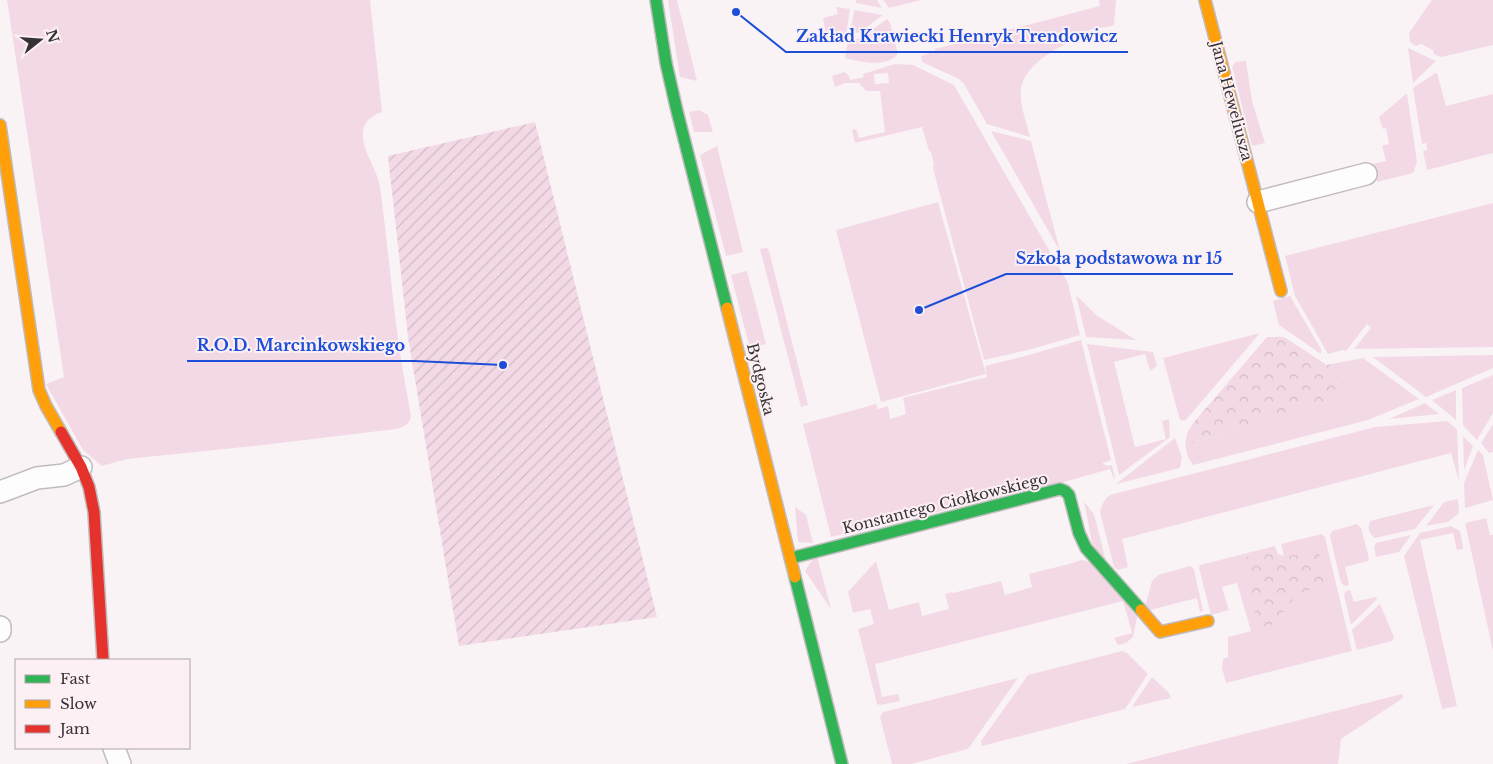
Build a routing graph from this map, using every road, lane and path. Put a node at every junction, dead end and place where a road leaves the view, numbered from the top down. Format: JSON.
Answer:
{"nodes":[{"id":1,"x":656,"y":0,"type":"edge"},
{"id":2,"x":1205,"y":0,"type":"edge"},
{"id":3,"x":0,"y":125,"type":"edge"},
{"id":4,"x":1366,"y":174,"type":"dead end"},
{"id":5,"x":1258,"y":202,"type":"junction"},
{"id":6,"x":1280,"y":291,"type":"dead end"},
{"id":7,"x":81,"y":467,"type":"junction"},
{"id":8,"x":0,"y":492,"type":"edge"},
{"id":9,"x":791,"y":558,"type":"junction"},
{"id":10,"x":1208,"y":621,"type":"dead end"},
{"id":11,"x":0,"y":626,"type":"edge"},
{"id":12,"x":0,"y":632,"type":"edge"},
{"id":13,"x":103,"y":659,"type":"edge"},
{"id":14,"x":842,"y":764,"type":"edge"}],
"edges":[{"from":1,"to":9,"type":"street","name":"Bydgoska"},
{"from":2,"to":5,"type":"street","name":"Jana Heweliusza"},
{"from":3,"to":7,"type":"street"},
{"from":4,"to":5,"type":"street"},
{"from":5,"to":6,"type":"street","name":"Jana Heweliusza"},
{"from":7,"to":8,"type":"street"},
{"from":7,"to":13,"type":"street"},
{"from":9,"to":10,"type":"street","name":"Konstantego Ciołkowskiego"},
{"from":9,"to":14,"type":"street","name":"Bydgoska"},
{"from":11,"to":12,"type":"street"}]}
